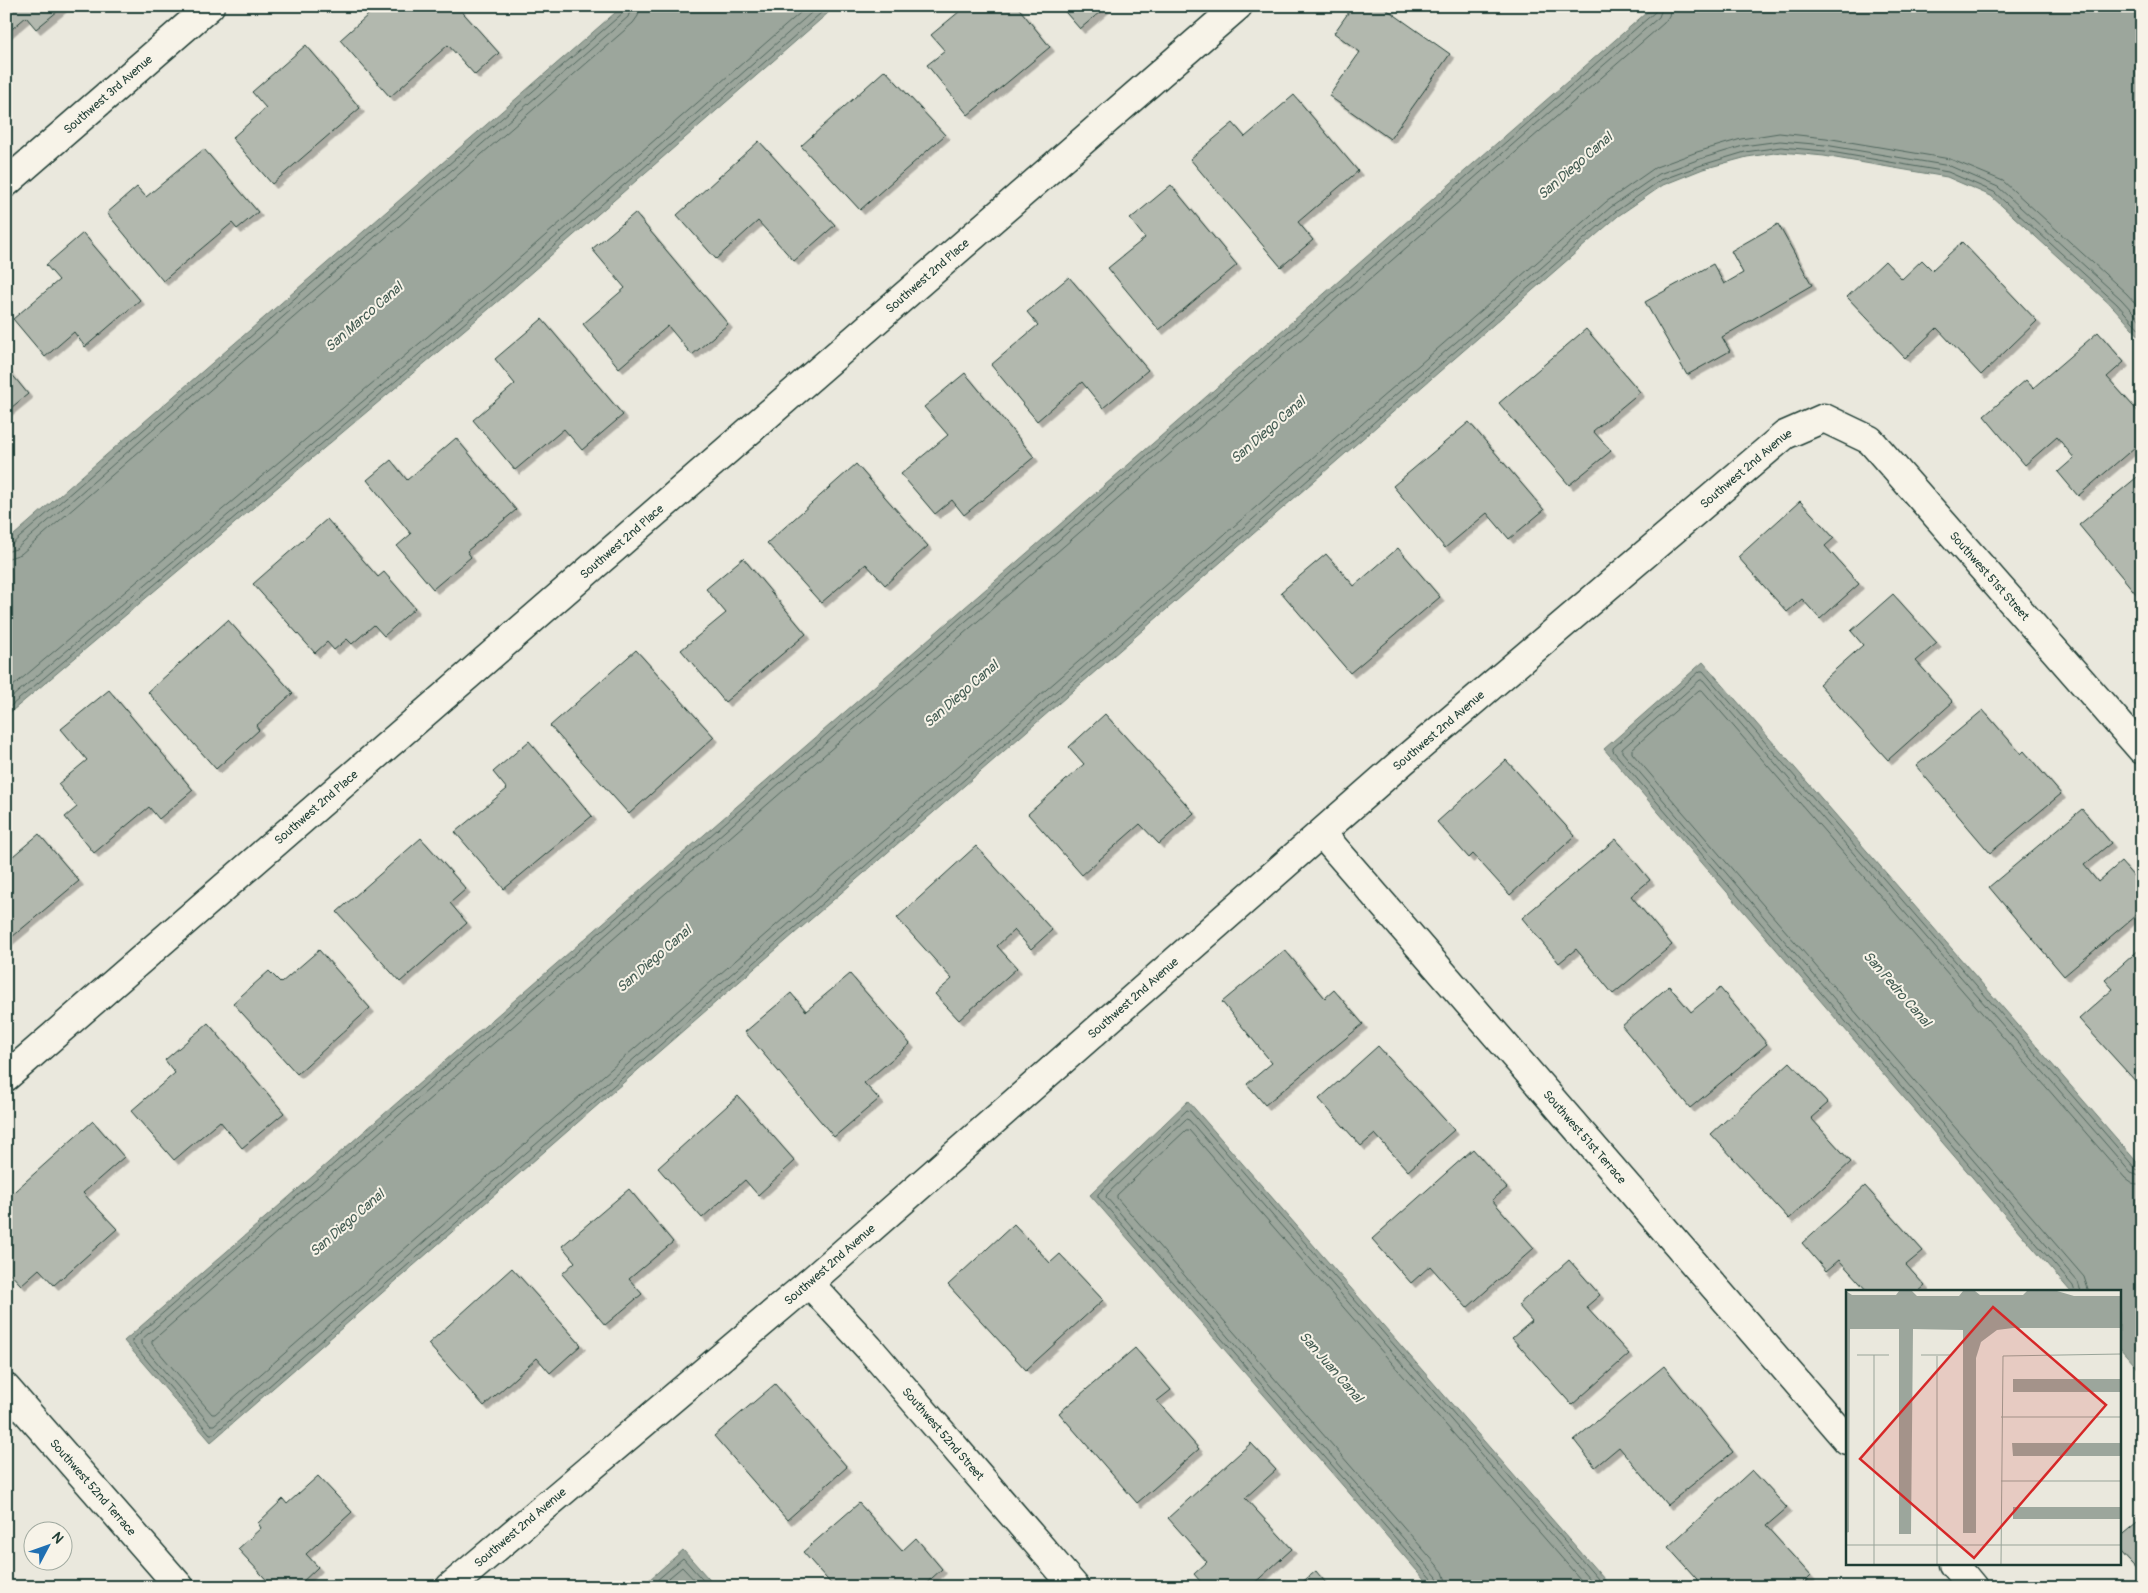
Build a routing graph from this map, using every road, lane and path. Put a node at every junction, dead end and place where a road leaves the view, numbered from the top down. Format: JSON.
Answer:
{"nodes":[{"id":1,"x":210,"y":6,"type":"edge"},
{"id":2,"x":1238,"y":6,"type":"edge"},
{"id":3,"x":6,"y":183,"type":"edge"},
{"id":4,"x":1824,"y":418,"type":"joint"},
{"id":5,"x":2142,"y":750,"type":"edge"},
{"id":6,"x":1322,"y":834,"type":"junction"},
{"id":7,"x":6,"y":1077,"type":"edge"},
{"id":8,"x":809,"y":1283,"type":"junction"},
{"id":9,"x":6,"y":1388,"type":"edge"},
{"id":10,"x":1846,"y":1439,"type":"edge"},
{"id":11,"x":1956,"y":1566,"type":"edge"},
{"id":12,"x":180,"y":1587,"type":"edge"},
{"id":13,"x":450,"y":1587,"type":"edge"},
{"id":14,"x":1075,"y":1587,"type":"edge"},
{"id":15,"x":1973,"y":1587,"type":"edge"}],
"edges":[{"from":1,"to":3,"type":"street","name":"Southwest 3rd Avenue"},
{"from":2,"to":7,"type":"street","name":"Southwest 2nd Place"},
{"from":4,"to":5,"type":"street","name":"Southwest 51st Street"},
{"from":4,"to":6,"type":"street","name":"Southwest 2nd Avenue"},
{"from":6,"to":8,"type":"street","name":"Southwest 2nd Avenue"},
{"from":6,"to":10,"type":"street","name":"Southwest 51st Terrace"},
{"from":8,"to":13,"type":"street","name":"Southwest 2nd Avenue"},
{"from":8,"to":14,"type":"street","name":"Southwest 52nd Street"},
{"from":9,"to":12,"type":"street","name":"Southwest 52nd Terrace"},
{"from":11,"to":15,"type":"street"}]}
